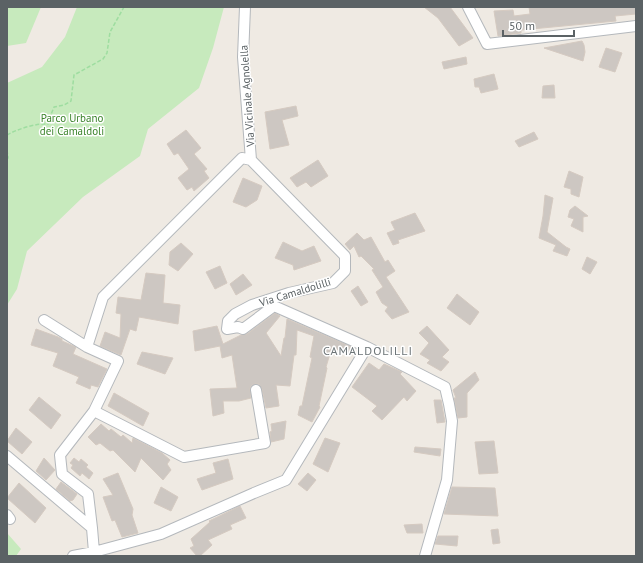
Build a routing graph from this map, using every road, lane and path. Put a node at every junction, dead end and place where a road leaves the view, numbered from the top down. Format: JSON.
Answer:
{"nodes":[{"id":1,"x":124,"y":7,"type":"edge"},
{"id":2,"x":245,"y":7,"type":"edge"},
{"id":3,"x":468,"y":7,"type":"edge"},
{"id":4,"x":636,"y":26,"type":"edge"},
{"id":5,"x":7,"y":135,"type":"edge"},
{"id":6,"x":7,"y":150,"type":"edge"},
{"id":7,"x":7,"y":159,"type":"edge"},
{"id":8,"x":251,"y":160,"type":"junction"},
{"id":9,"x":44,"y":320,"type":"dead end"},
{"id":10,"x":87,"y":347,"type":"junction"},
{"id":11,"x":367,"y":347,"type":"junction"},
{"id":12,"x":256,"y":390,"type":"dead end"},
{"id":13,"x":94,"y":411,"type":"junction"},
{"id":14,"x":7,"y":456,"type":"edge"},
{"id":15,"x":92,"y":528,"type":"junction"},
{"id":16,"x":94,"y":552,"type":"junction"},
{"id":17,"x":73,"y":556,"type":"edge"},
{"id":18,"x":425,"y":556,"type":"edge"}],
"edges":[{"from":1,"to":5,"type":"path"},
{"from":2,"to":8,"type":"street","name":"Via Vicinale Agnolella"},
{"from":3,"to":4,"type":"street"},
{"from":6,"to":7,"type":"path"},
{"from":8,"to":10,"type":"street"},
{"from":8,"to":11,"type":"street","name":"Via Camaldolilli"},
{"from":9,"to":10,"type":"street"},
{"from":10,"to":13,"type":"street"},
{"from":11,"to":16,"type":"street"},
{"from":11,"to":18,"type":"street","name":"Via Camaldolilli"},
{"from":12,"to":13,"type":"street"},
{"from":13,"to":15,"type":"street"},
{"from":14,"to":15,"type":"street"},
{"from":15,"to":16,"type":"street"},
{"from":16,"to":17,"type":"street"}]}
